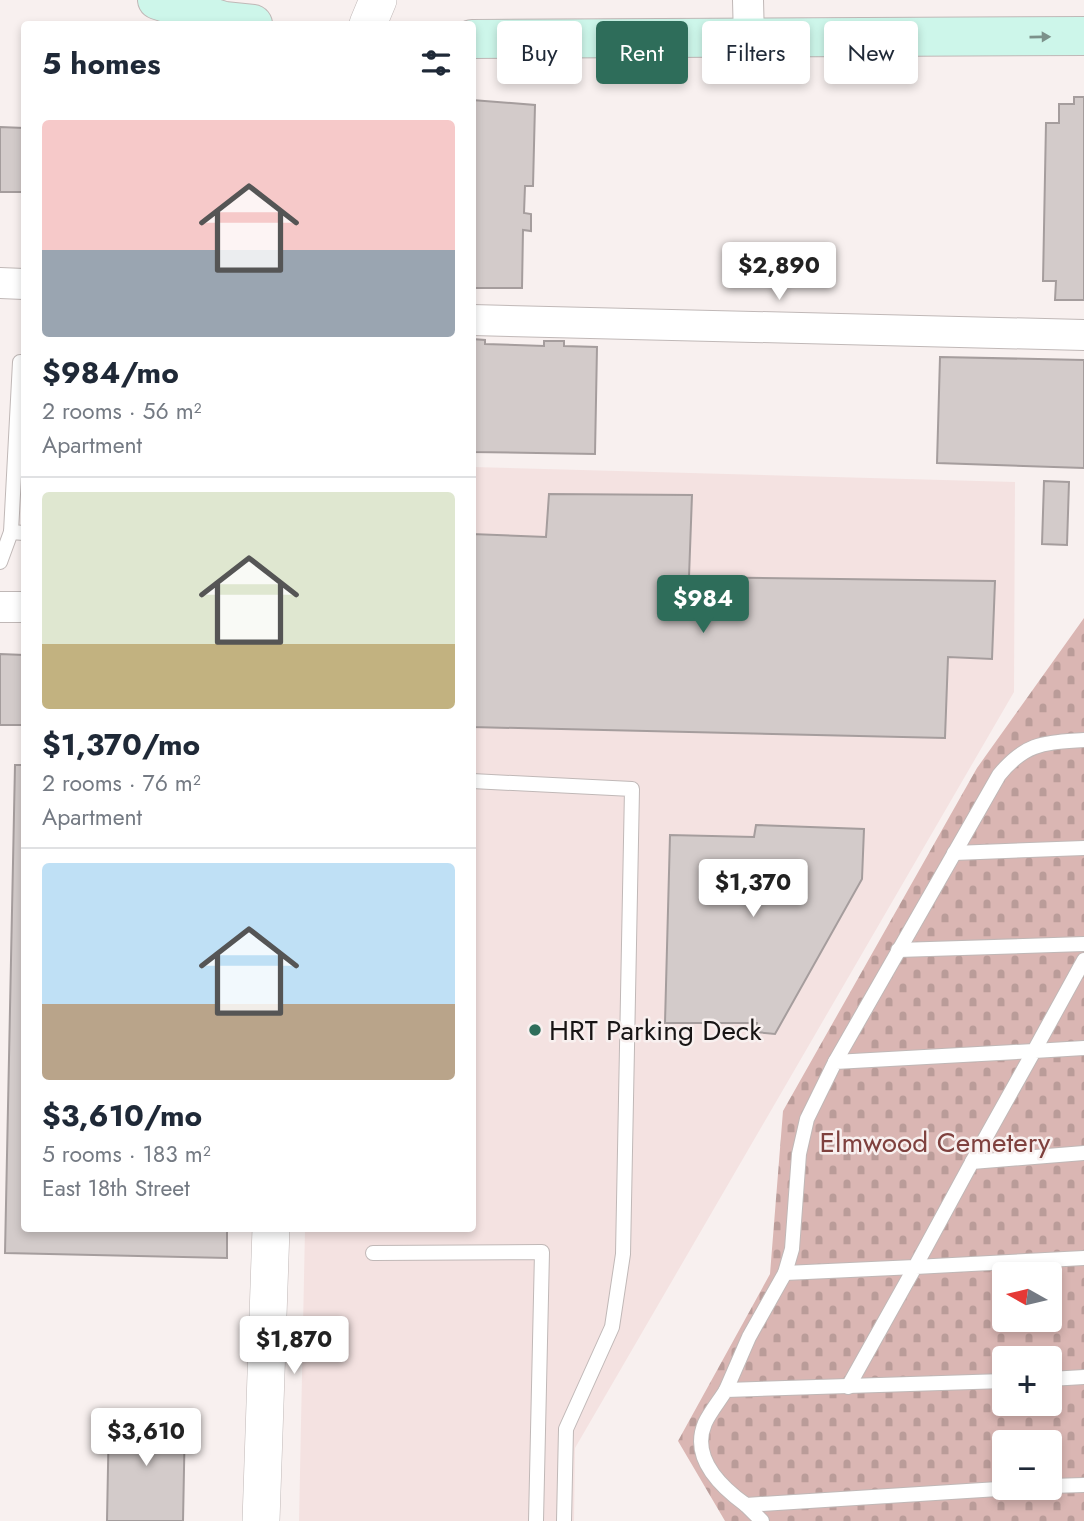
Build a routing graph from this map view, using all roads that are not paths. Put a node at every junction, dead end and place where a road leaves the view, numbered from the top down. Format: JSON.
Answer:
{"nodes":[{"id":1,"x":157,"y":0,"type":"edge"},
{"id":2,"x":378,"y":0,"type":"edge"},
{"id":3,"x":748,"y":0,"type":"edge"},
{"id":4,"x":224,"y":21,"type":"edge"},
{"id":5,"x":369,"y":21,"type":"edge"},
{"id":6,"x":749,"y":21,"type":"edge"},
{"id":7,"x":1084,"y":36,"type":"edge"},
{"id":8,"x":810,"y":38,"type":"edge"},
{"id":9,"x":476,"y":39,"type":"edge"},
{"id":10,"x":702,"y":39,"type":"edge"},
{"id":11,"x":0,"y":283,"type":"edge"},
{"id":12,"x":21,"y":284,"type":"edge"},
{"id":13,"x":476,"y":320,"type":"edge"},
{"id":14,"x":1084,"y":335,"type":"edge"},
{"id":15,"x":21,"y":362,"type":"edge"},
{"id":16,"x":18,"y":532,"type":"edge"},
{"id":17,"x":0,"y":562,"type":"edge"},
{"id":18,"x":0,"y":607,"type":"edge"},
{"id":19,"x":21,"y":607,"type":"edge"},
{"id":20,"x":1084,"y":740,"type":"edge"},
{"id":21,"x":476,"y":781,"type":"edge"},
{"id":22,"x":1084,"y":848,"type":"edge"},
{"id":23,"x":954,"y":853,"type":"junction"},
{"id":24,"x":1084,"y":944,"type":"edge"},
{"id":25,"x":898,"y":950,"type":"junction"},
{"id":26,"x":1084,"y":960,"type":"edge"},
{"id":27,"x":1084,"y":1048,"type":"edge"},
{"id":28,"x":1034,"y":1051,"type":"junction"},
{"id":29,"x":835,"y":1062,"type":"junction"},
{"id":30,"x":1084,"y":1153,"type":"edge"},
{"id":31,"x":972,"y":1162,"type":"junction"},
{"id":32,"x":271,"y":1232,"type":"edge"},
{"id":33,"x":373,"y":1253,"type":"dead end"},
{"id":34,"x":1084,"y":1258,"type":"edge"},
{"id":35,"x":915,"y":1266,"type":"junction"},
{"id":36,"x":785,"y":1273,"type":"junction"},
{"id":37,"x":1084,"y":1377,"type":"edge"},
{"id":38,"x":1062,"y":1378,"type":"edge"},
{"id":39,"x":992,"y":1381,"type":"edge"},
{"id":40,"x":848,"y":1387,"type":"junction"},
{"id":41,"x":726,"y":1390,"type":"junction"},
{"id":42,"x":1084,"y":1485,"type":"edge"},
{"id":43,"x":1062,"y":1486,"type":"edge"},
{"id":44,"x":992,"y":1489,"type":"edge"},
{"id":45,"x":746,"y":1505,"type":"junction"},
{"id":46,"x":261,"y":1521,"type":"edge"},
{"id":47,"x":536,"y":1521,"type":"edge"},
{"id":48,"x":564,"y":1521,"type":"edge"},
{"id":49,"x":762,"y":1521,"type":"edge"}],
"edges":[{"from":1,"to":4,"type":"main road"},
{"from":2,"to":5,"type":"street"},
{"from":3,"to":6,"type":"street"},
{"from":8,"to":7,"type":"main road","one_way":true},
{"from":9,"to":10,"type":"main road"},
{"from":11,"to":12,"type":"street"},
{"from":13,"to":14,"type":"street"},
{"from":15,"to":16,"type":"lane"},
{"from":16,"to":17,"type":"lane"},
{"from":18,"to":19,"type":"street"},
{"from":20,"to":23,"type":"lane"},
{"from":21,"to":48,"type":"lane"},
{"from":22,"to":23,"type":"lane"},
{"from":23,"to":25,"type":"lane"},
{"from":24,"to":25,"type":"lane"},
{"from":25,"to":29,"type":"lane"},
{"from":26,"to":28,"type":"lane"},
{"from":27,"to":28,"type":"lane"},
{"from":28,"to":29,"type":"lane"},
{"from":28,"to":31,"type":"lane"},
{"from":29,"to":36,"type":"lane"},
{"from":30,"to":31,"type":"lane"},
{"from":31,"to":35,"type":"lane"},
{"from":32,"to":46,"type":"street"},
{"from":33,"to":47,"type":"lane"},
{"from":34,"to":35,"type":"lane"},
{"from":35,"to":36,"type":"lane"},
{"from":35,"to":40,"type":"lane"},
{"from":36,"to":41,"type":"lane"},
{"from":37,"to":38,"type":"lane"},
{"from":39,"to":40,"type":"lane"},
{"from":40,"to":41,"type":"lane"},
{"from":41,"to":45,"type":"lane"},
{"from":42,"to":43,"type":"lane"},
{"from":44,"to":45,"type":"lane"},
{"from":45,"to":49,"type":"lane"}]}
